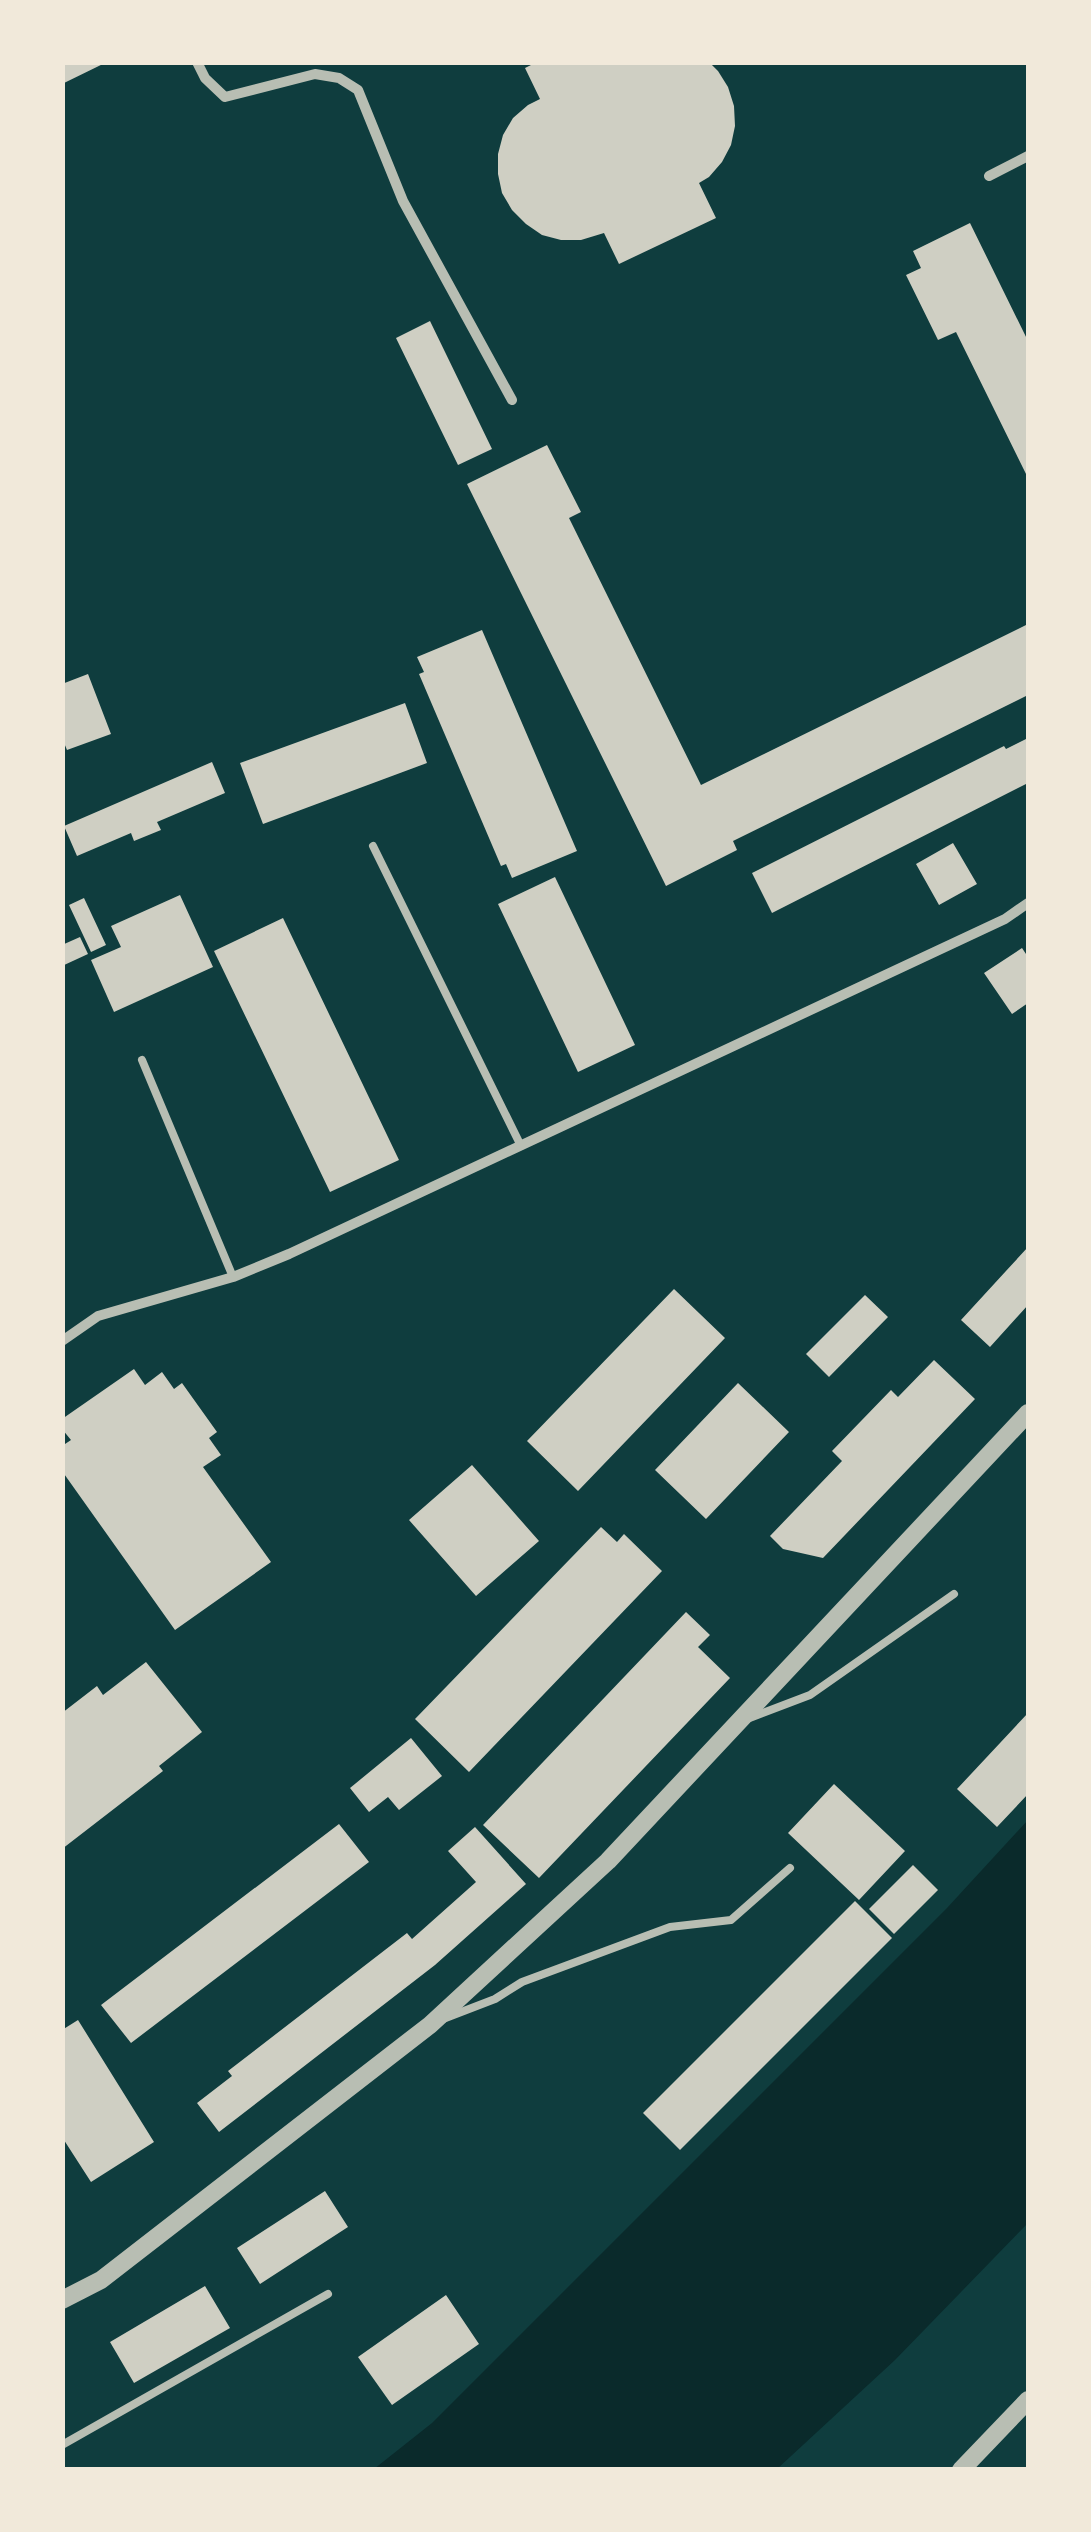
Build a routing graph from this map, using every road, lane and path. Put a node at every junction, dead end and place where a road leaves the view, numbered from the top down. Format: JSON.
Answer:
{"nodes":[{"id":1,"x":197,"y":62,"type":"edge"},
{"id":2,"x":1028,"y":156,"type":"edge"},
{"id":3,"x":989,"y":176,"type":"dead end"},
{"id":4,"x":512,"y":400,"type":"dead end"},
{"id":5,"x":373,"y":846,"type":"dead end"},
{"id":6,"x":1028,"y":903,"type":"edge"},
{"id":7,"x":142,"y":1060,"type":"dead end"},
{"id":8,"x":521,"y":1146,"type":"junction"},
{"id":9,"x":233,"y":1277,"type":"junction"},
{"id":10,"x":62,"y":1341,"type":"edge"},
{"id":11,"x":1028,"y":1413,"type":"edge"},
{"id":12,"x":954,"y":1594,"type":"dead end"},
{"id":13,"x":738,"y":1722,"type":"junction"},
{"id":14,"x":790,"y":1868,"type":"dead end"},
{"id":15,"x":430,"y":2025,"type":"junction"},
{"id":16,"x":328,"y":2294,"type":"dead end"},
{"id":17,"x":62,"y":2300,"type":"edge"},
{"id":18,"x":1028,"y":2400,"type":"edge"},
{"id":19,"x":62,"y":2446,"type":"edge"},
{"id":20,"x":970,"y":2466,"type":"edge"}],
"edges":[{"from":1,"to":4,"type":"street"},
{"from":2,"to":3,"type":"street"},
{"from":5,"to":8,"type":"lane"},
{"from":6,"to":8,"type":"street"},
{"from":7,"to":9,"type":"lane"},
{"from":8,"to":9,"type":"street"},
{"from":9,"to":10,"type":"street"},
{"from":11,"to":13,"type":"street"},
{"from":12,"to":13,"type":"lane"},
{"from":13,"to":15,"type":"street"},
{"from":14,"to":15,"type":"lane"},
{"from":15,"to":17,"type":"street"},
{"from":16,"to":19,"type":"lane"},
{"from":18,"to":20,"type":"street"}]}
